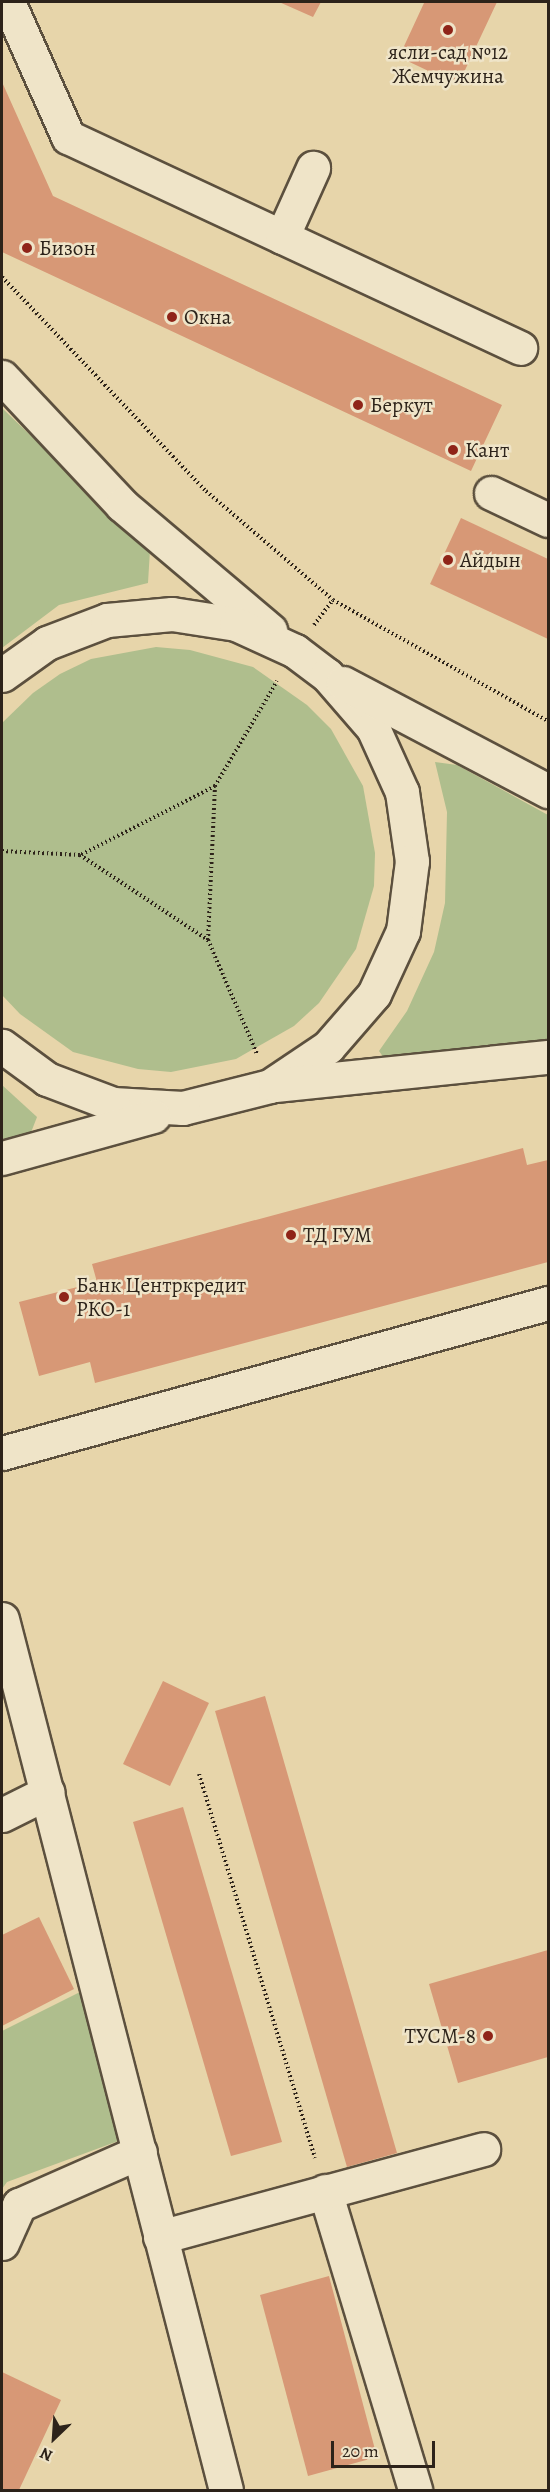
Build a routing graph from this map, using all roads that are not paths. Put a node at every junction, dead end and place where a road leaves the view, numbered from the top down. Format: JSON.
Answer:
{"nodes":[{"id":1,"x":8,"y":2,"type":"edge"},
{"id":2,"x":313,"y":168,"type":"dead end"},
{"id":3,"x":282,"y":237,"type":"junction"},
{"id":4,"x":520,"y":348,"type":"dead end"},
{"id":5,"x":2,"y":377,"type":"edge"},
{"id":6,"x":491,"y":493,"type":"dead end"},
{"id":7,"x":549,"y":520,"type":"edge"},
{"id":8,"x":295,"y":651,"type":"junction"},
{"id":9,"x":2,"y":675,"type":"edge"},
{"id":10,"x":327,"y":675,"type":"junction"},
{"id":11,"x":549,"y":791,"type":"edge"},
{"id":12,"x":2,"y":1046,"type":"edge"},
{"id":13,"x":549,"y":1057,"type":"edge"},
{"id":14,"x":270,"y":1086,"type":"junction"},
{"id":15,"x":183,"y":1108,"type":"junction"},
{"id":16,"x":2,"y":1158,"type":"edge"},
{"id":17,"x":549,"y":1303,"type":"edge"},
{"id":18,"x":2,"y":1453,"type":"edge"},
{"id":19,"x":2,"y":1619,"type":"edge"},
{"id":20,"x":48,"y":1792,"type":"junction"},
{"id":21,"x":2,"y":1815,"type":"edge"},
{"id":22,"x":483,"y":2149,"type":"dead end"},
{"id":23,"x":140,"y":2152,"type":"junction"},
{"id":24,"x":324,"y":2191,"type":"junction"},
{"id":25,"x":160,"y":2237,"type":"junction"},
{"id":26,"x":2,"y":2243,"type":"edge"},
{"id":27,"x":226,"y":2490,"type":"edge"},
{"id":28,"x":415,"y":2490,"type":"edge"}],
"edges":[{"from":1,"to":3,"type":"street"},
{"from":2,"to":3,"type":"street"},
{"from":3,"to":4,"type":"street"},
{"from":5,"to":8,"type":"street"},
{"from":6,"to":7,"type":"street"},
{"from":8,"to":9,"type":"street"},
{"from":8,"to":10,"type":"street"},
{"from":10,"to":11,"type":"street"},
{"from":10,"to":14,"type":"street"},
{"from":12,"to":15,"type":"street"},
{"from":13,"to":14,"type":"street"},
{"from":14,"to":15,"type":"street"},
{"from":15,"to":16,"type":"street"},
{"from":17,"to":18,"type":"street"},
{"from":19,"to":20,"type":"street"},
{"from":20,"to":21,"type":"street"},
{"from":20,"to":23,"type":"street"},
{"from":22,"to":24,"type":"street"},
{"from":23,"to":25,"type":"street"},
{"from":23,"to":26,"type":"street"},
{"from":24,"to":25,"type":"street"},
{"from":24,"to":28,"type":"street"},
{"from":25,"to":27,"type":"street"}]}
